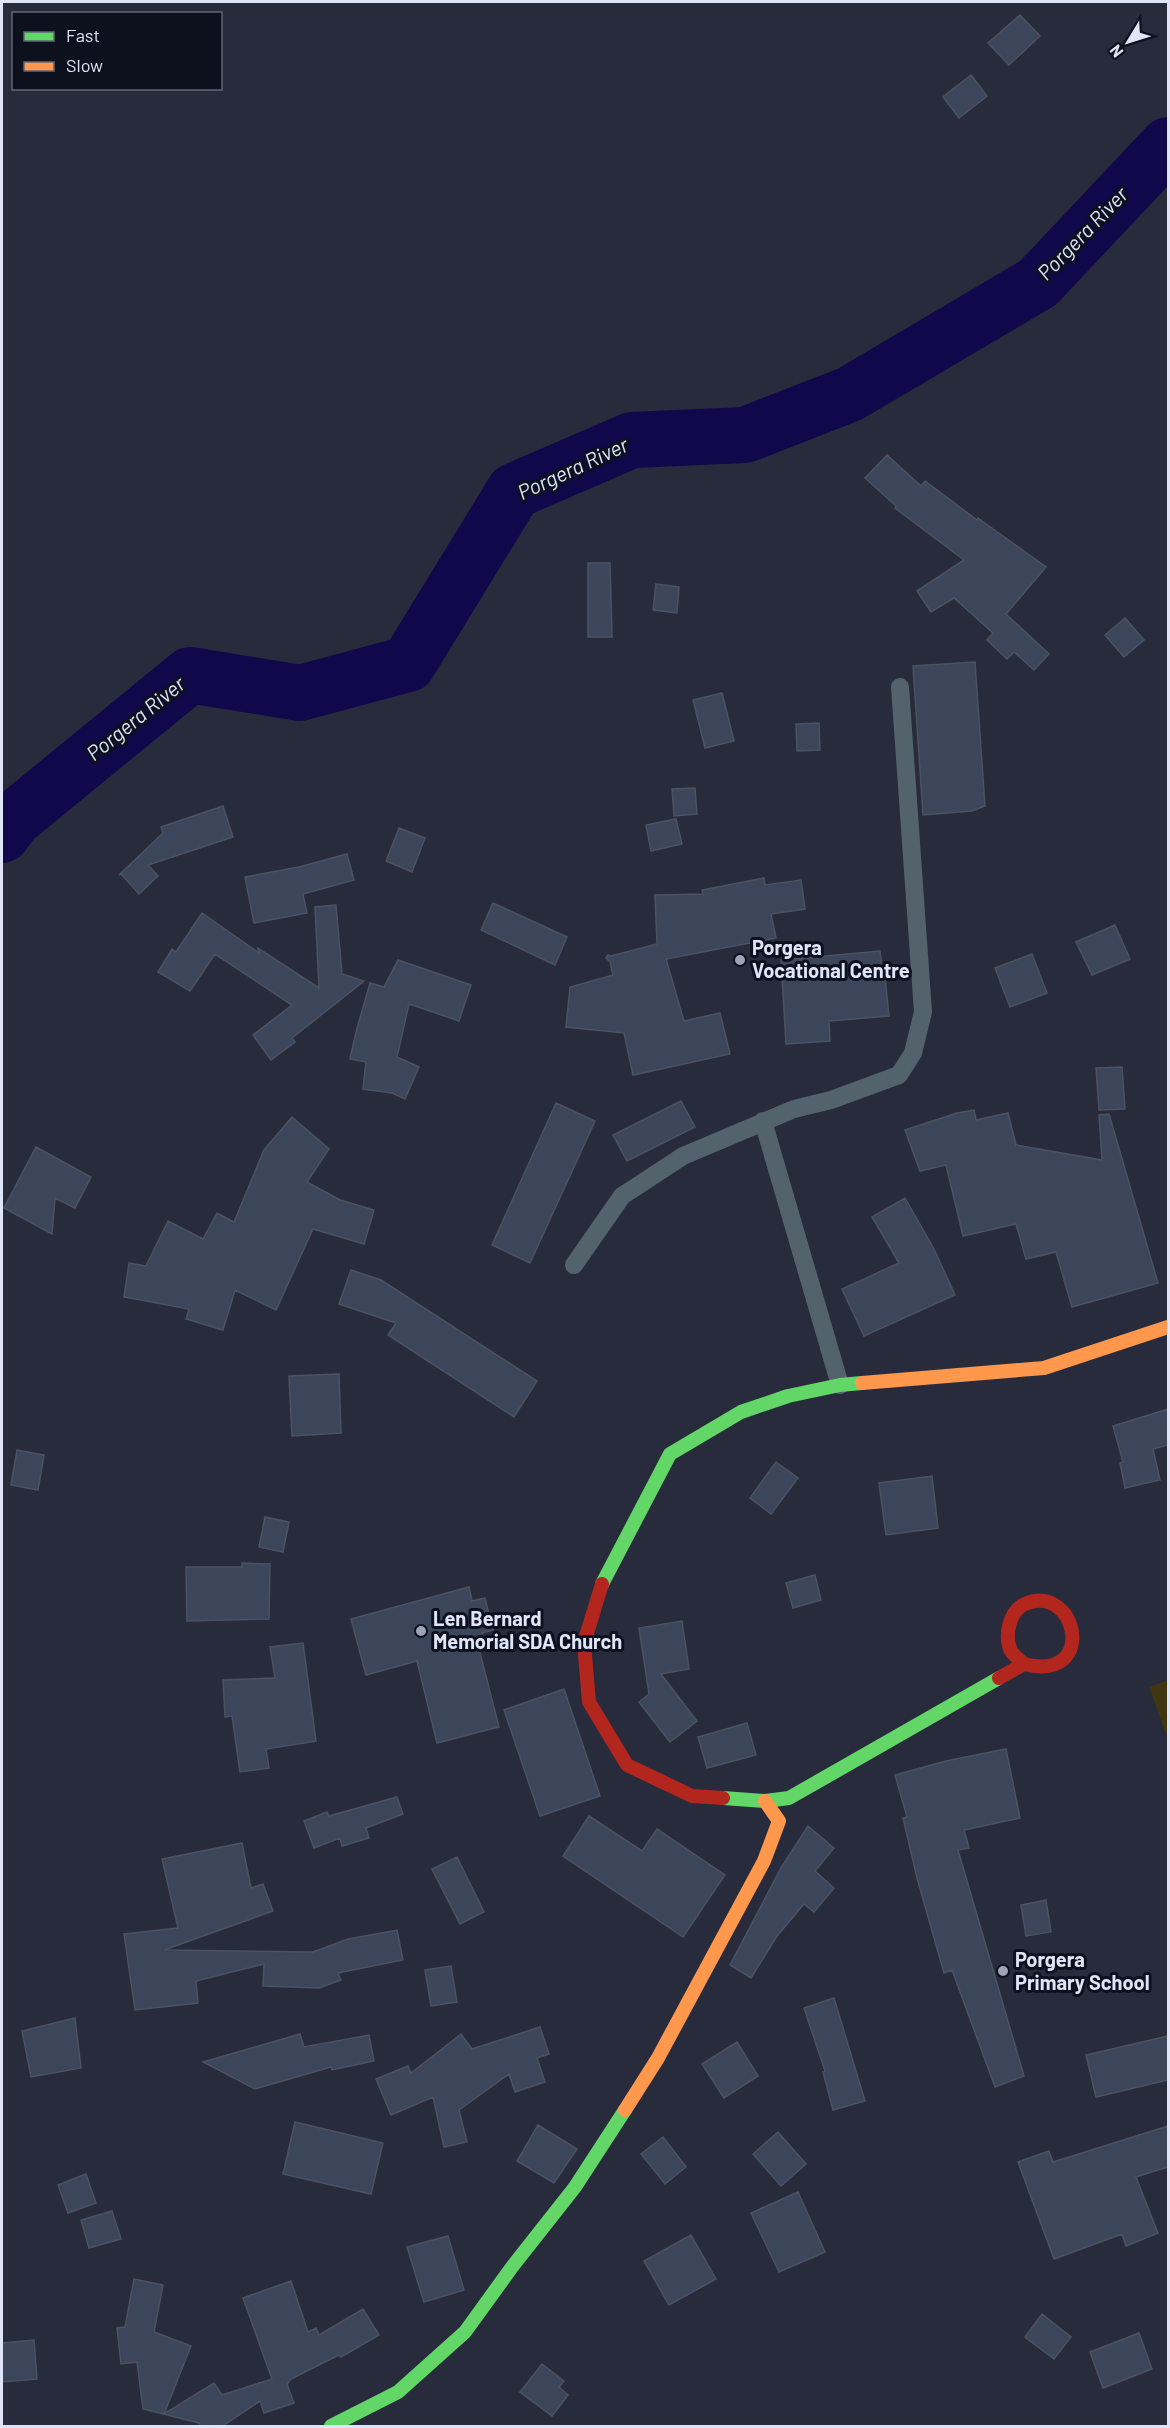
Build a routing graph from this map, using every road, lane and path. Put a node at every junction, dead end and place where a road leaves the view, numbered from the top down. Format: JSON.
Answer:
{"nodes":[{"id":1,"x":900,"y":687,"type":"dead end"},
{"id":2,"x":763,"y":1121,"type":"junction"},
{"id":3,"x":574,"y":1265,"type":"dead end"},
{"id":4,"x":1168,"y":1327,"type":"edge"},
{"id":5,"x":840,"y":1385,"type":"junction"},
{"id":6,"x":1024,"y":1664,"type":"junction"},
{"id":7,"x":765,"y":1801,"type":"junction"},
{"id":8,"x":332,"y":2427,"type":"edge"}],
"edges":[{"from":1,"to":2,"type":"lane"},
{"from":2,"to":3,"type":"lane"},
{"from":2,"to":5,"type":"lane"},
{"from":4,"to":5,"type":"street"},
{"from":5,"to":7,"type":"street"},
{"from":6,"to":6,"type":"street"},
{"from":6,"to":7,"type":"street"},
{"from":7,"to":8,"type":"street"}]}
